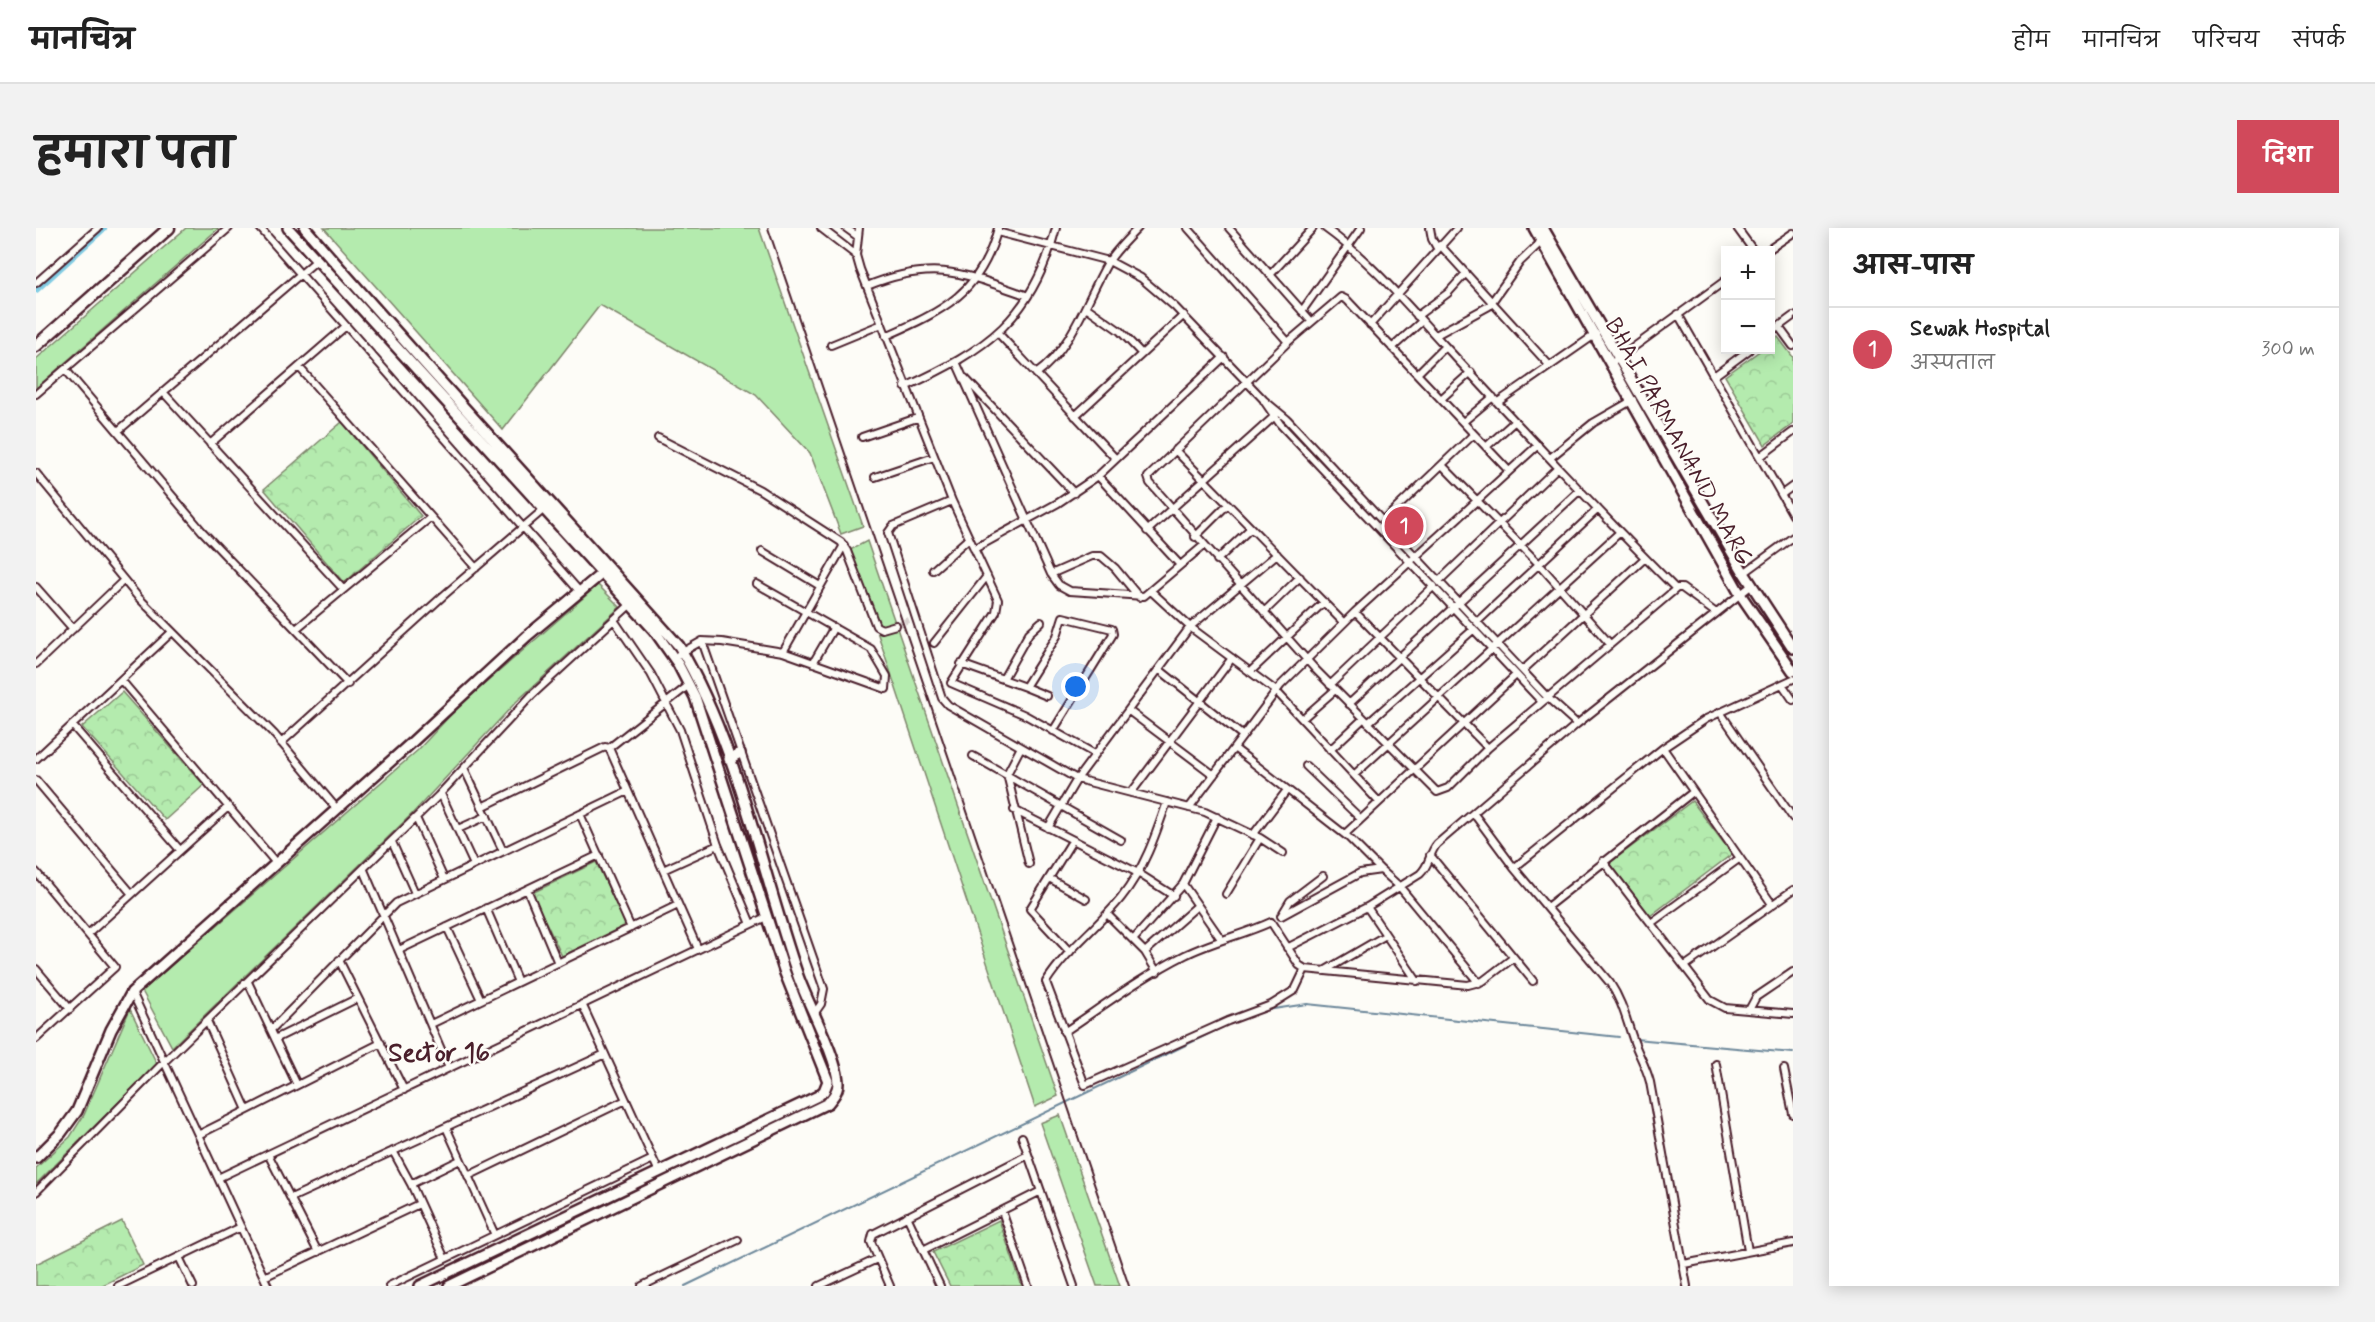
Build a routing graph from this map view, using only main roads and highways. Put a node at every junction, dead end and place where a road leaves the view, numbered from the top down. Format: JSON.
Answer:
{"nodes":[{"id":1,"x":169,"y":228,"type":"edge"},
{"id":2,"x":36,"y":346,"type":"edge"}],
"edges":[{"from":1,"to":2,"type":"main road"}]}
